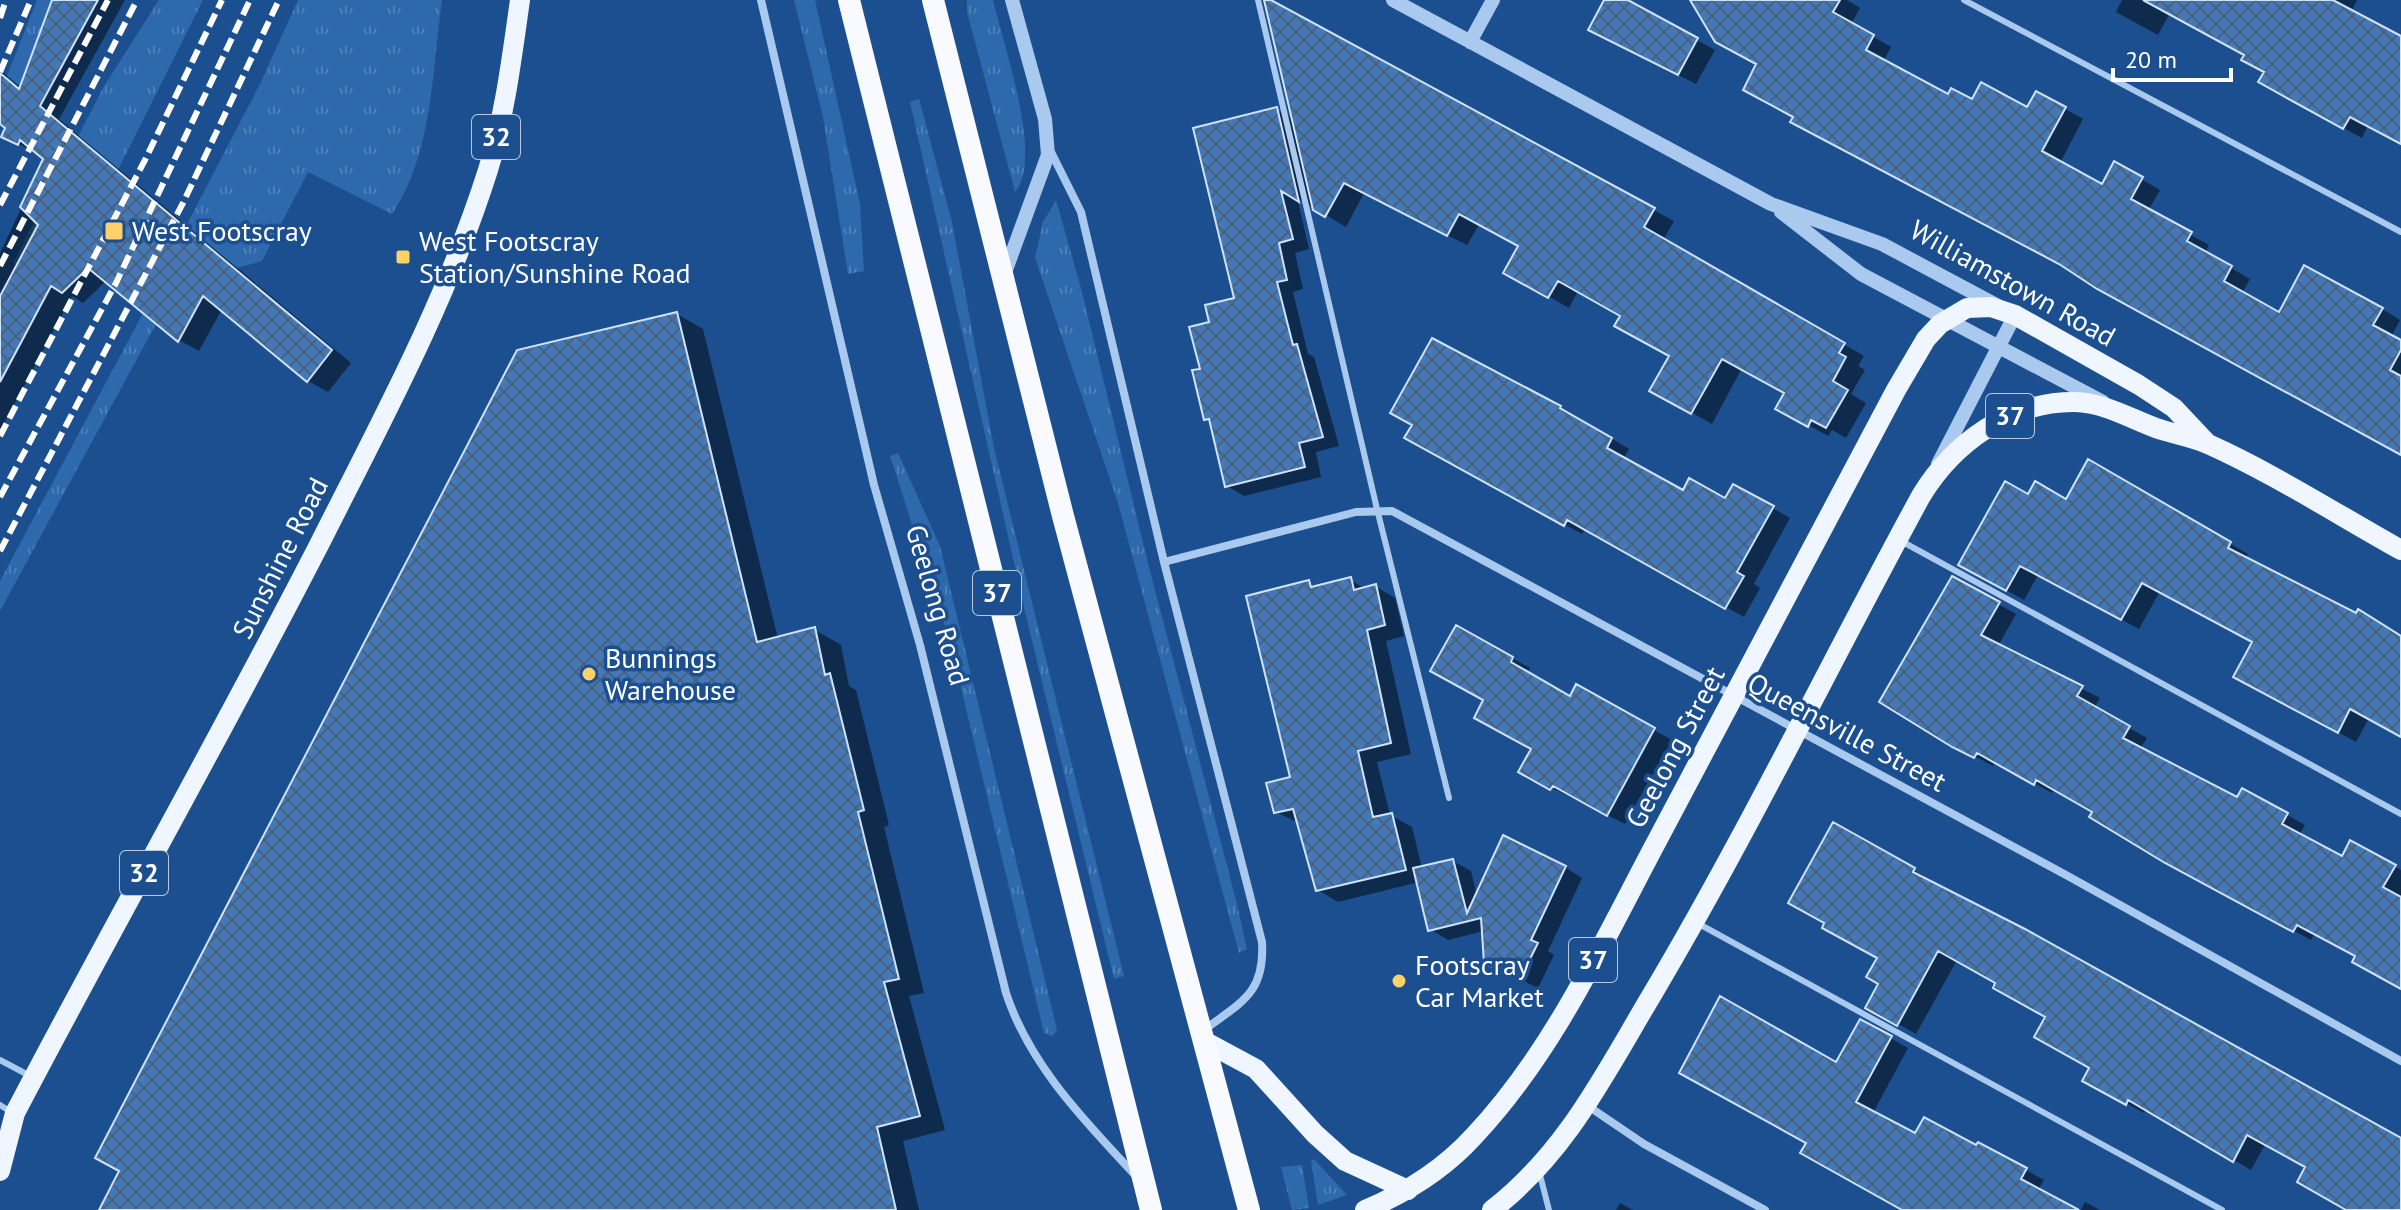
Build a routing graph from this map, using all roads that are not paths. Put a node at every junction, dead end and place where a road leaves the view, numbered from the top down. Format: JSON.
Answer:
{"nodes":[{"id":1,"x":520,"y":0,"type":"edge"},
{"id":2,"x":761,"y":0,"type":"edge"},
{"id":3,"x":849,"y":0,"type":"edge"},
{"id":4,"x":933,"y":0,"type":"edge"},
{"id":5,"x":1012,"y":0,"type":"edge"},
{"id":6,"x":1258,"y":0,"type":"edge"},
{"id":7,"x":1393,"y":0,"type":"edge"},
{"id":8,"x":1493,"y":0,"type":"edge"},
{"id":9,"x":1964,"y":0,"type":"edge"},
{"id":10,"x":1470,"y":42,"type":"junction"},
{"id":11,"x":1048,"y":143,"type":"junction"},
{"id":12,"x":1771,"y":204,"type":"junction"},
{"id":13,"x":2401,"y":232,"type":"edge"},
{"id":14,"x":1003,"y":281,"type":"junction"},
{"id":15,"x":2012,"y":313,"type":"junction"},
{"id":16,"x":1946,"y":320,"type":"junction"},
{"id":17,"x":1999,"y":347,"type":"junction"},
{"id":18,"x":2128,"y":415,"type":"junction"},
{"id":19,"x":2208,"y":444,"type":"junction"},
{"id":20,"x":1921,"y":496,"type":"junction"},
{"id":21,"x":1377,"y":509,"type":"junction"},
{"id":22,"x":1898,"y":539,"type":"junction"},
{"id":23,"x":2401,"y":550,"type":"edge"},
{"id":24,"x":1164,"y":562,"type":"junction"},
{"id":25,"x":1734,"y":697,"type":"junction"},
{"id":26,"x":1796,"y":730,"type":"junction"},
{"id":27,"x":1449,"y":798,"type":"dead end"},
{"id":28,"x":2401,"y":814,"type":"edge"},
{"id":29,"x":1695,"y":922,"type":"junction"},
{"id":30,"x":1203,"y":1036,"type":"junction"},
{"id":31,"x":0,"y":1060,"type":"edge"},
{"id":32,"x":2401,"y":1061,"type":"edge"},
{"id":33,"x":33,"y":1078,"type":"junction"},
{"id":34,"x":1588,"y":1106,"type":"junction"},
{"id":35,"x":5,"y":1115,"type":"edge"},
{"id":36,"x":1538,"y":1170,"type":"junction"},
{"id":37,"x":0,"y":1171,"type":"edge"},
{"id":38,"x":1145,"y":1185,"type":"junction"},
{"id":39,"x":1408,"y":1190,"type":"junction"},
{"id":40,"x":1151,"y":1210,"type":"edge"},
{"id":41,"x":1249,"y":1210,"type":"edge"},
{"id":42,"x":1365,"y":1210,"type":"edge"},
{"id":43,"x":1492,"y":1210,"type":"edge"},
{"id":44,"x":1549,"y":1210,"type":"edge"},
{"id":45,"x":1765,"y":1210,"type":"edge"},
{"id":46,"x":2222,"y":1210,"type":"edge"}],
"edges":[{"from":1,"to":33,"type":"main road","name":"Sunshine Road","number":"32"},
{"from":2,"to":38,"type":"street","name":"Geelong Road"},
{"from":3,"to":38,"type":"highway","name":"Geelong Road","number":"37"},
{"from":4,"to":14,"type":"highway"},
{"from":5,"to":11,"type":"street"},
{"from":6,"to":21,"type":"lane"},
{"from":7,"to":10,"type":"street","name":"Williamstown Road"},
{"from":8,"to":10,"type":"street"},
{"from":9,"to":13,"type":"lane"},
{"from":10,"to":12,"type":"street","name":"Williamstown Road"},
{"from":11,"to":14,"type":"street"},
{"from":11,"to":24,"type":"street"},
{"from":12,"to":15,"type":"street","name":"Williamstown Road"},
{"from":12,"to":16,"type":"street","name":"Williamstown Road"},
{"from":14,"to":30,"type":"highway"},
{"from":15,"to":16,"type":"main road","number":"37"},
{"from":15,"to":17,"type":"street","number":"37"},
{"from":15,"to":19,"type":"main road","name":"Williamstown Road","number":"37"},
{"from":16,"to":17,"type":"street","name":"Williamstown Road","number":"37"},
{"from":16,"to":25,"type":"main road","name":"Geelong Street","number":"37"},
{"from":17,"to":18,"type":"street","name":"Williamstown Road","number":"37"},
{"from":17,"to":20,"type":"street","number":"37"},
{"from":18,"to":19,"type":"main road","name":"Williamstown Road","number":"37"},
{"from":18,"to":20,"type":"main road","number":"37"},
{"from":19,"to":23,"type":"main road","name":"Williamstown Road","number":"37"},
{"from":20,"to":22,"type":"main road","number":"37"},
{"from":21,"to":24,"type":"street"},
{"from":21,"to":25,"type":"street","name":"Queensville Street"},
{"from":21,"to":27,"type":"lane"},
{"from":22,"to":26,"type":"main road","number":"37"},
{"from":22,"to":28,"type":"lane"},
{"from":24,"to":30,"type":"street"},
{"from":25,"to":26,"type":"street","name":"Queensville Street"},
{"from":25,"to":39,"type":"main road","name":"Geelong Street","number":"37"},
{"from":26,"to":29,"type":"main road","number":"37"},
{"from":26,"to":32,"type":"street","name":"Queensville Street"},
{"from":29,"to":34,"type":"main road","number":"37"},
{"from":29,"to":46,"type":"lane"},
{"from":30,"to":39,"type":"main road"},
{"from":30,"to":41,"type":"highway"},
{"from":31,"to":33,"type":"lane"},
{"from":33,"to":35,"type":"main road","name":"Sunshine Road","number":"32"},
{"from":34,"to":36,"type":"main road","number":"37"},
{"from":34,"to":45,"type":"street"},
{"from":35,"to":37,"type":"main road","name":"Sunshine Road","number":"32"},
{"from":36,"to":43,"type":"main road","number":"37"},
{"from":36,"to":44,"type":"lane"},
{"from":38,"to":40,"type":"highway","name":"Geelong Road","number":"37"},
{"from":39,"to":42,"type":"main road","name":"Geelong Street","number":"37"}]}
